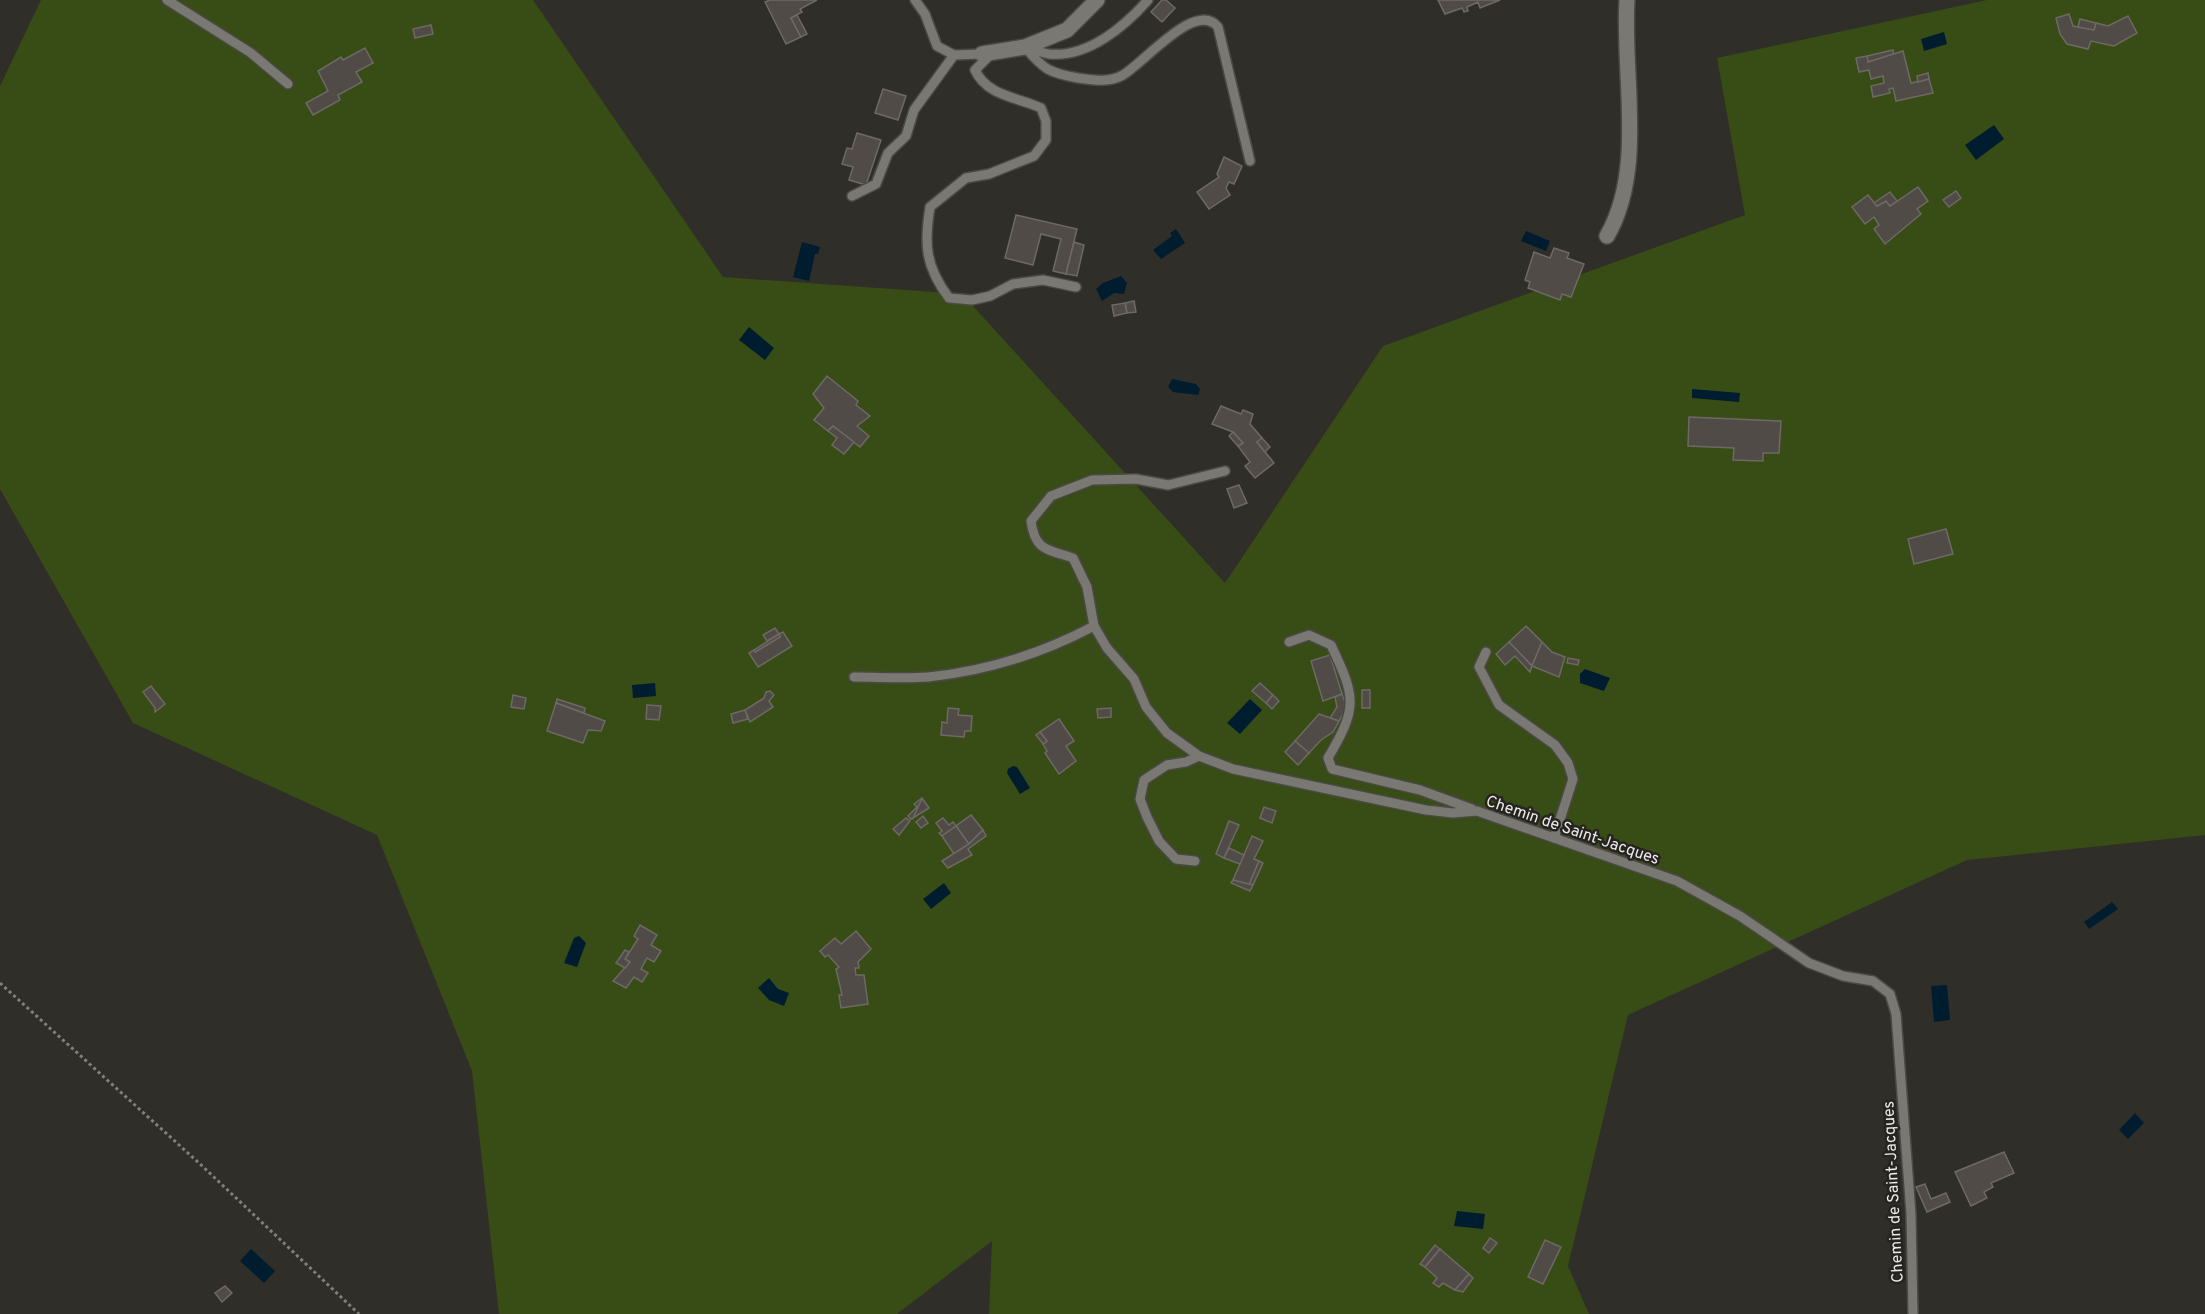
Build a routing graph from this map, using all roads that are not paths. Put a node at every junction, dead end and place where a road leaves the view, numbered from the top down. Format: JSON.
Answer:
{"nodes":[{"id":1,"x":167,"y":0,"type":"edge"},
{"id":2,"x":915,"y":0,"type":"edge"},
{"id":3,"x":1097,"y":0,"type":"edge"},
{"id":4,"x":1149,"y":0,"type":"edge"},
{"id":5,"x":1627,"y":0,"type":"edge"},
{"id":6,"x":1208,"y":9,"type":"dead end"},
{"id":7,"x":1167,"y":25,"type":"dead end"},
{"id":8,"x":1025,"y":47,"type":"junction"},
{"id":9,"x":988,"y":53,"type":"junction"},
{"id":10,"x":954,"y":55,"type":"junction"},
{"id":11,"x":288,"y":84,"type":"dead end"},
{"id":12,"x":1250,"y":161,"type":"dead end"},
{"id":13,"x":852,"y":196,"type":"dead end"},
{"id":14,"x":1607,"y":236,"type":"dead end"},
{"id":15,"x":1076,"y":287,"type":"dead end"},
{"id":16,"x":1225,"y":471,"type":"dead end"},
{"id":17,"x":1094,"y":626,"type":"junction"},
{"id":18,"x":1289,"y":642,"type":"dead end"},
{"id":19,"x":1486,"y":652,"type":"dead end"},
{"id":20,"x":854,"y":677,"type":"dead end"},
{"id":21,"x":1199,"y":756,"type":"junction"},
{"id":22,"x":1477,"y":811,"type":"junction"},
{"id":23,"x":1554,"y":838,"type":"junction"},
{"id":24,"x":1195,"y":861,"type":"dead end"},
{"id":25,"x":1913,"y":1314,"type":"edge"}],
"edges":[{"from":1,"to":11,"type":"lane"},
{"from":2,"to":10,"type":"lane"},
{"from":3,"to":8,"type":"street"},
{"from":4,"to":8,"type":"lane"},
{"from":5,"to":14,"type":"street"},
{"from":6,"to":12,"type":"lane"},
{"from":7,"to":8,"type":"lane"},
{"from":8,"to":9,"type":"street"},
{"from":9,"to":10,"type":"lane"},
{"from":9,"to":15,"type":"lane"},
{"from":10,"to":13,"type":"lane"},
{"from":16,"to":17,"type":"lane","name":"Chemin de Saint-Jacques"},
{"from":17,"to":20,"type":"lane"},
{"from":17,"to":21,"type":"lane","name":"Chemin de Saint-Jacques"},
{"from":18,"to":22,"type":"lane"},
{"from":19,"to":23,"type":"lane"},
{"from":21,"to":22,"type":"lane","name":"Chemin de Saint-Jacques"},
{"from":21,"to":24,"type":"lane"},
{"from":22,"to":23,"type":"lane","name":"Chemin de Saint-Jacques"},
{"from":23,"to":25,"type":"lane","name":"Chemin de Saint-Jacques"}]}
